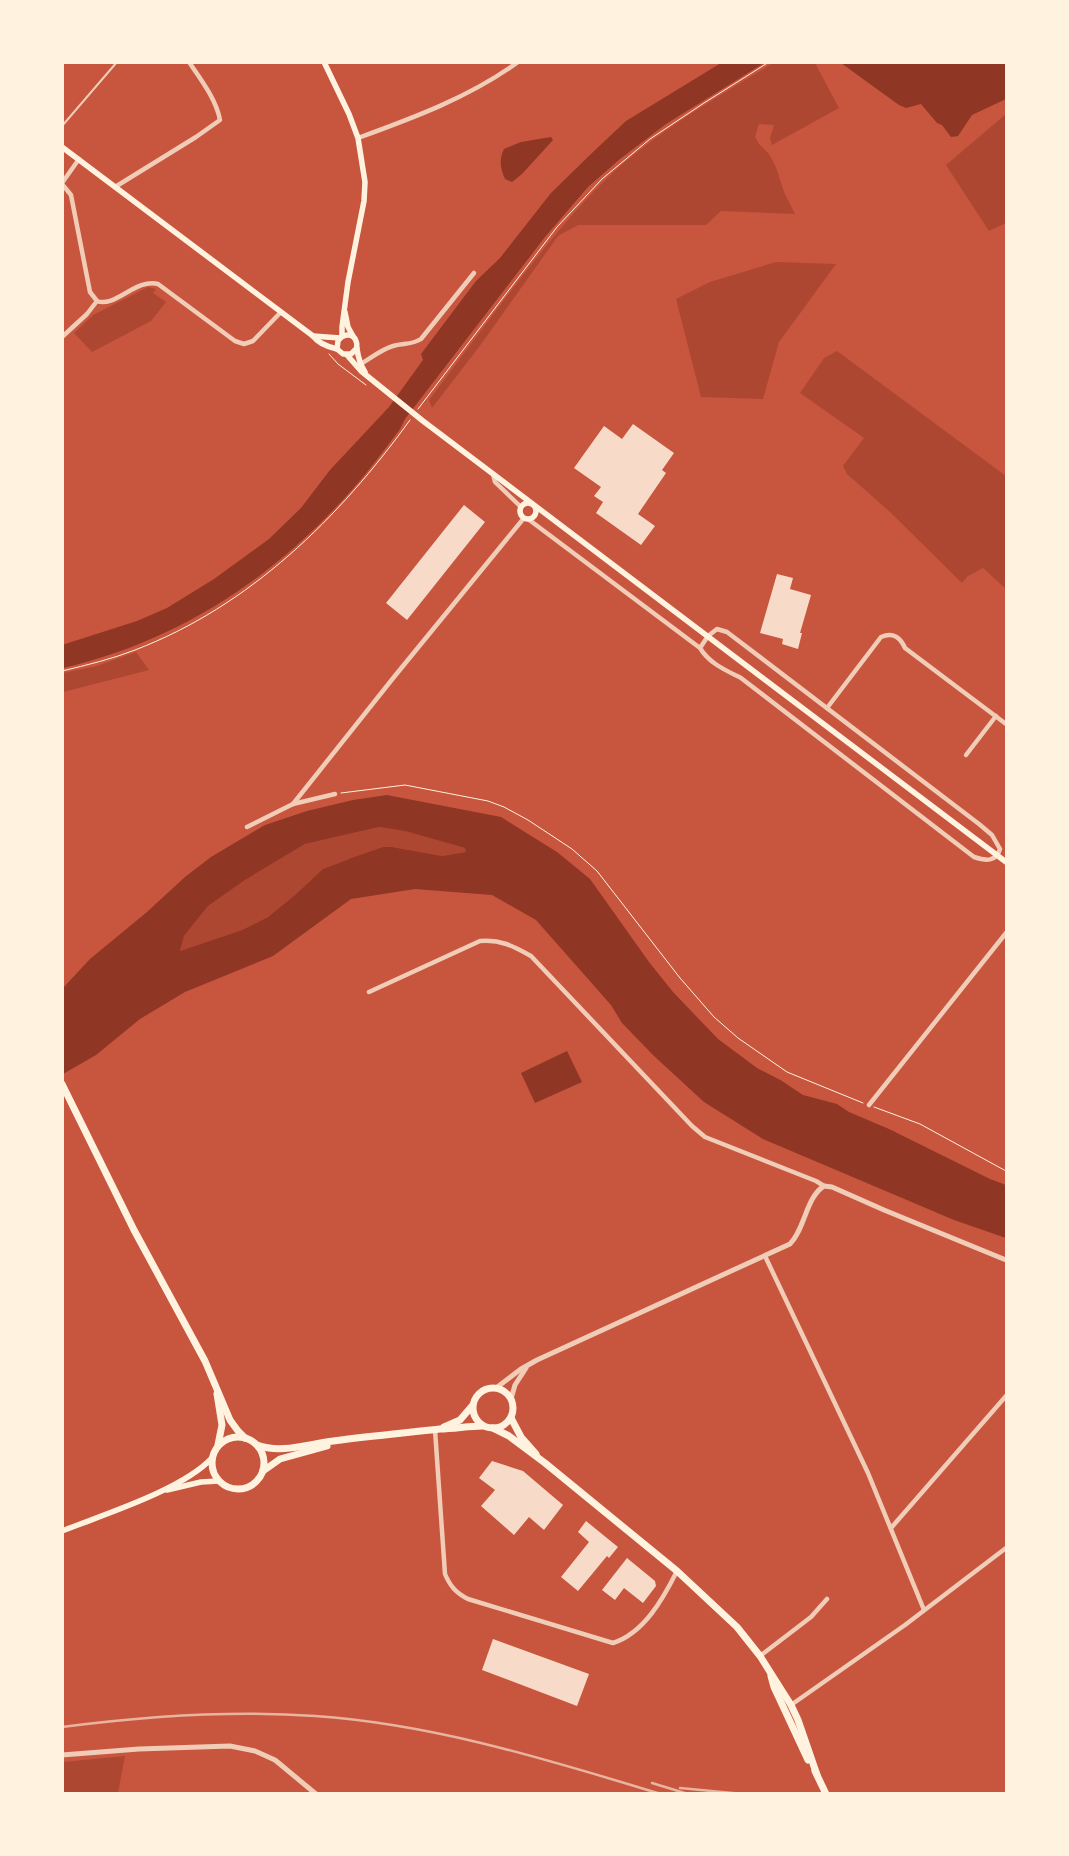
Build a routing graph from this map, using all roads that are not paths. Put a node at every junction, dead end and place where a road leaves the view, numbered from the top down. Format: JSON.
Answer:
{"nodes":[{"id":1,"x":117,"y":62,"type":"edge"},
{"id":2,"x":189,"y":62,"type":"edge"},
{"id":3,"x":324,"y":62,"type":"edge"},
{"id":4,"x":518,"y":62,"type":"edge"},
{"id":5,"x":62,"y":126,"type":"edge"},
{"id":6,"x":358,"y":138,"type":"junction"},
{"id":7,"x":62,"y":147,"type":"edge"},
{"id":8,"x":79,"y":159,"type":"junction"},
{"id":9,"x":62,"y":184,"type":"edge"},
{"id":10,"x":115,"y":187,"type":"junction"},
{"id":11,"x":474,"y":273,"type":"dead end"},
{"id":12,"x":97,"y":301,"type":"junction"},
{"id":13,"x":345,"y":310,"type":"junction"},
{"id":14,"x":282,"y":312,"type":"junction"},
{"id":15,"x":314,"y":336,"type":"junction"},
{"id":16,"x":62,"y":337,"type":"edge"},
{"id":17,"x":341,"y":337,"type":"junction"},
{"id":18,"x":354,"y":337,"type":"junction"},
{"id":19,"x":338,"y":348,"type":"junction"},
{"id":20,"x":357,"y":348,"type":"junction"},
{"id":21,"x":347,"y":355,"type":"junction"},
{"id":22,"x":361,"y":364,"type":"junction"},
{"id":23,"x":367,"y":376,"type":"junction"},
{"id":24,"x":492,"y":473,"type":"junction"},
{"id":25,"x":532,"y":504,"type":"junction"},
{"id":26,"x":521,"y":507,"type":"junction"},
{"id":27,"x":536,"y":513,"type":"junction"},
{"id":28,"x":550,"y":517,"type":"junction"},
{"id":29,"x":526,"y":518,"type":"junction"},
{"id":30,"x":708,"y":636,"type":"junction"},
{"id":31,"x":700,"y":648,"type":"junction"},
{"id":32,"x":827,"y":708,"type":"junction"},
{"id":33,"x":996,"y":716,"type":"junction"},
{"id":34,"x":1006,"y":724,"type":"edge"},
{"id":35,"x":966,"y":755,"type":"dead end"},
{"id":36,"x":335,"y":794,"type":"road end"},
{"id":37,"x":293,"y":804,"type":"junction"},
{"id":38,"x":247,"y":826,"type":"dead end"},
{"id":39,"x":998,"y":855,"type":"junction"},
{"id":40,"x":1006,"y":862,"type":"edge"},
{"id":41,"x":1006,"y":934,"type":"edge"},
{"id":42,"x":369,"y":992,"type":"dead end"},
{"id":43,"x":62,"y":1084,"type":"edge"},
{"id":44,"x":869,"y":1105,"type":"road end"},
{"id":45,"x":824,"y":1186,"type":"junction"},
{"id":46,"x":765,"y":1256,"type":"junction"},
{"id":47,"x":1006,"y":1260,"type":"edge"},
{"id":48,"x":527,"y":1366,"type":"junction"},
{"id":49,"x":496,"y":1388,"type":"junction"},
{"id":50,"x":216,"y":1389,"type":"junction"},
{"id":51,"x":1006,"y":1396,"type":"edge"},
{"id":52,"x":511,"y":1399,"type":"junction"},
{"id":53,"x":473,"y":1406,"type":"junction"},
{"id":54,"x":511,"y":1418,"type":"junction"},
{"id":55,"x":483,"y":1426,"type":"junction"},
{"id":56,"x":493,"y":1428,"type":"junction"},
{"id":57,"x":437,"y":1429,"type":"junction"},
{"id":58,"x":245,"y":1438,"type":"junction"},
{"id":59,"x":357,"y":1439,"type":"junction"},
{"id":60,"x":257,"y":1445,"type":"junction"},
{"id":61,"x":218,"y":1446,"type":"junction"},
{"id":62,"x":212,"y":1458,"type":"junction"},
{"id":63,"x":545,"y":1463,"type":"junction"},
{"id":64,"x":263,"y":1471,"type":"junction"},
{"id":65,"x":219,"y":1481,"type":"junction"},
{"id":66,"x":156,"y":1493,"type":"junction"},
{"id":67,"x":891,"y":1528,"type":"junction"},
{"id":68,"x":62,"y":1530,"type":"edge"},
{"id":69,"x":1006,"y":1548,"type":"edge"},
{"id":70,"x":677,"y":1571,"type":"junction"},
{"id":71,"x":827,"y":1599,"type":"dead end"},
{"id":72,"x":924,"y":1610,"type":"junction"},
{"id":73,"x":760,"y":1656,"type":"junction"},
{"id":74,"x":769,"y":1671,"type":"junction"},
{"id":75,"x":791,"y":1705,"type":"junction"},
{"id":76,"x":62,"y":1755,"type":"edge"},
{"id":77,"x":817,"y":1775,"type":"junction"},
{"id":78,"x":316,"y":1794,"type":"edge"},
{"id":79,"x":826,"y":1794,"type":"edge"}],
"edges":[{"from":1,"to":5,"type":"lane"},
{"from":2,"to":10,"type":"street"},
{"from":3,"to":6,"type":"main road"},
{"from":4,"to":6,"type":"street"},
{"from":6,"to":13,"type":"main road"},
{"from":7,"to":8,"type":"main road"},
{"from":8,"to":9,"type":"street"},
{"from":8,"to":10,"type":"main road"},
{"from":9,"to":12,"type":"street"},
{"from":10,"to":14,"type":"main road"},
{"from":11,"to":22,"type":"street"},
{"from":12,"to":14,"type":"street"},
{"from":12,"to":16,"type":"street"},
{"from":13,"to":17,"type":"main road"},
{"from":13,"to":18,"type":"main road"},
{"from":14,"to":15,"type":"main road"},
{"from":15,"to":17,"type":"main road"},
{"from":15,"to":19,"type":"main road"},
{"from":17,"to":18,"type":"main road"},
{"from":17,"to":19,"type":"main road"},
{"from":18,"to":20,"type":"main road"},
{"from":19,"to":21,"type":"main road"},
{"from":20,"to":21,"type":"main road"},
{"from":20,"to":22,"type":"main road"},
{"from":21,"to":23,"type":"main road"},
{"from":22,"to":23,"type":"main road"},
{"from":23,"to":24,"type":"main road"},
{"from":24,"to":25,"type":"main road"},
{"from":24,"to":26,"type":"street"},
{"from":25,"to":26,"type":"main road"},
{"from":25,"to":27,"type":"main road"},
{"from":25,"to":28,"type":"main road"},
{"from":26,"to":29,"type":"main road"},
{"from":27,"to":28,"type":"main road"},
{"from":27,"to":29,"type":"main road"},
{"from":28,"to":30,"type":"main road"},
{"from":29,"to":31,"type":"street"},
{"from":29,"to":37,"type":"street"},
{"from":30,"to":31,"type":"street"},
{"from":30,"to":32,"type":"street"},
{"from":30,"to":39,"type":"main road"},
{"from":31,"to":39,"type":"street"},
{"from":32,"to":33,"type":"street"},
{"from":32,"to":39,"type":"street"},
{"from":33,"to":34,"type":"street"},
{"from":33,"to":35,"type":"street"},
{"from":36,"to":37,"type":"street"},
{"from":37,"to":38,"type":"street"},
{"from":39,"to":40,"type":"main road"},
{"from":41,"to":44,"type":"street"},
{"from":42,"to":45,"type":"street"},
{"from":43,"to":50,"type":"main road"},
{"from":45,"to":46,"type":"street"},
{"from":45,"to":47,"type":"street"},
{"from":46,"to":48,"type":"street"},
{"from":46,"to":67,"type":"street"},
{"from":48,"to":49,"type":"street"},
{"from":48,"to":52,"type":"street"},
{"from":49,"to":52,"type":"main road"},
{"from":49,"to":53,"type":"main road"},
{"from":50,"to":58,"type":"main road"},
{"from":50,"to":61,"type":"main road"},
{"from":51,"to":67,"type":"street"},
{"from":52,"to":54,"type":"main road"},
{"from":53,"to":55,"type":"main road"},
{"from":53,"to":57,"type":"main road"},
{"from":54,"to":56,"type":"main road"},
{"from":54,"to":63,"type":"main road"},
{"from":55,"to":56,"type":"main road"},
{"from":55,"to":57,"type":"main road"},
{"from":56,"to":63,"type":"main road"},
{"from":57,"to":59,"type":"main road"},
{"from":57,"to":70,"type":"street"},
{"from":58,"to":60,"type":"main road"},
{"from":58,"to":61,"type":"main road"},
{"from":59,"to":60,"type":"main road"},
{"from":59,"to":64,"type":"main road"},
{"from":60,"to":64,"type":"main road"},
{"from":61,"to":62,"type":"main road"},
{"from":62,"to":65,"type":"main road"},
{"from":62,"to":66,"type":"main road"},
{"from":63,"to":70,"type":"main road"},
{"from":64,"to":65,"type":"main road"},
{"from":65,"to":66,"type":"main road"},
{"from":66,"to":68,"type":"main road"},
{"from":67,"to":72,"type":"street"},
{"from":69,"to":72,"type":"street"},
{"from":70,"to":73,"type":"main road"},
{"from":71,"to":73,"type":"street"},
{"from":72,"to":75,"type":"street"},
{"from":73,"to":74,"type":"main road"},
{"from":74,"to":75,"type":"main road"},
{"from":74,"to":77,"type":"main road"},
{"from":75,"to":77,"type":"main road"},
{"from":76,"to":78,"type":"street"},
{"from":77,"to":79,"type":"main road"}]}
